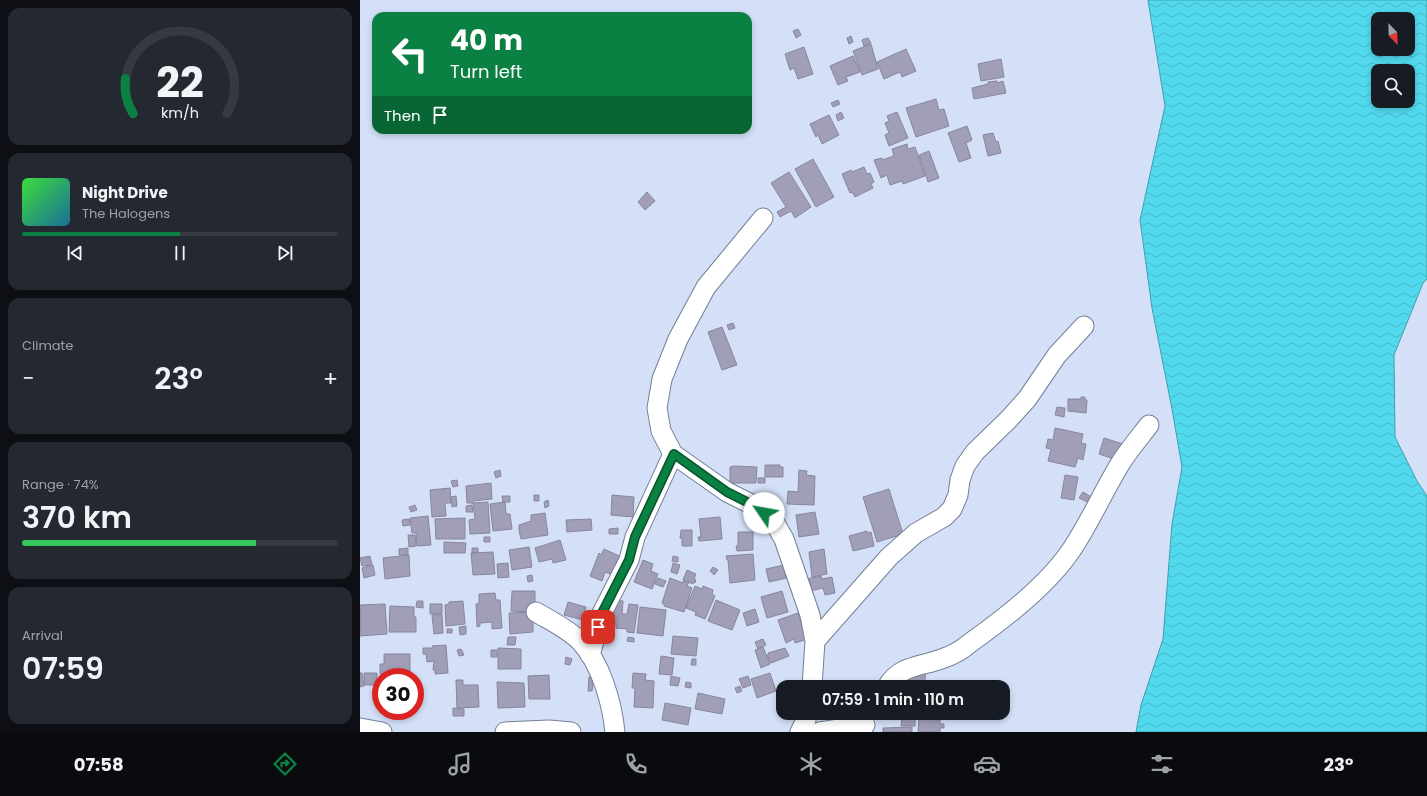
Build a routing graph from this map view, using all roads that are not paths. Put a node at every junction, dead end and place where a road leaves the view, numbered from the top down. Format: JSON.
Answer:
{"nodes":[{"id":1,"x":763,"y":218,"type":"dead end"},
{"id":2,"x":1084,"y":326,"type":"dead end"},
{"id":3,"x":1149,"y":425,"type":"dead end"},
{"id":4,"x":674,"y":454,"type":"junction"},
{"id":5,"x":536,"y":612,"type":"dead end"},
{"id":6,"x":815,"y":641,"type":"junction"},
{"id":7,"x":590,"y":655,"type":"junction"},
{"id":8,"x":812,"y":680,"type":"edge"},
{"id":9,"x":891,"y":680,"type":"edge"},
{"id":10,"x":806,"y":720,"type":"edge"},
{"id":11,"x":866,"y":723,"type":"edge"},
{"id":12,"x":360,"y":728,"type":"edge"},
{"id":13,"x":382,"y":732,"type":"edge"},
{"id":14,"x":504,"y":732,"type":"edge"},
{"id":15,"x":571,"y":732,"type":"edge"},
{"id":16,"x":615,"y":732,"type":"edge"},
{"id":17,"x":800,"y":732,"type":"edge"},
{"id":18,"x":820,"y":732,"type":"edge"}],
"edges":[{"from":1,"to":4,"type":"street"},
{"from":2,"to":6,"type":"street"},
{"from":3,"to":9,"type":"street"},
{"from":4,"to":6,"type":"street"},
{"from":4,"to":7,"type":"street"},
{"from":5,"to":7,"type":"street"},
{"from":6,"to":8,"type":"street"},
{"from":7,"to":16,"type":"street"},
{"from":10,"to":17,"type":"street"},
{"from":11,"to":18,"type":"street"},
{"from":12,"to":13,"type":"street"},
{"from":14,"to":15,"type":"street"}]}
